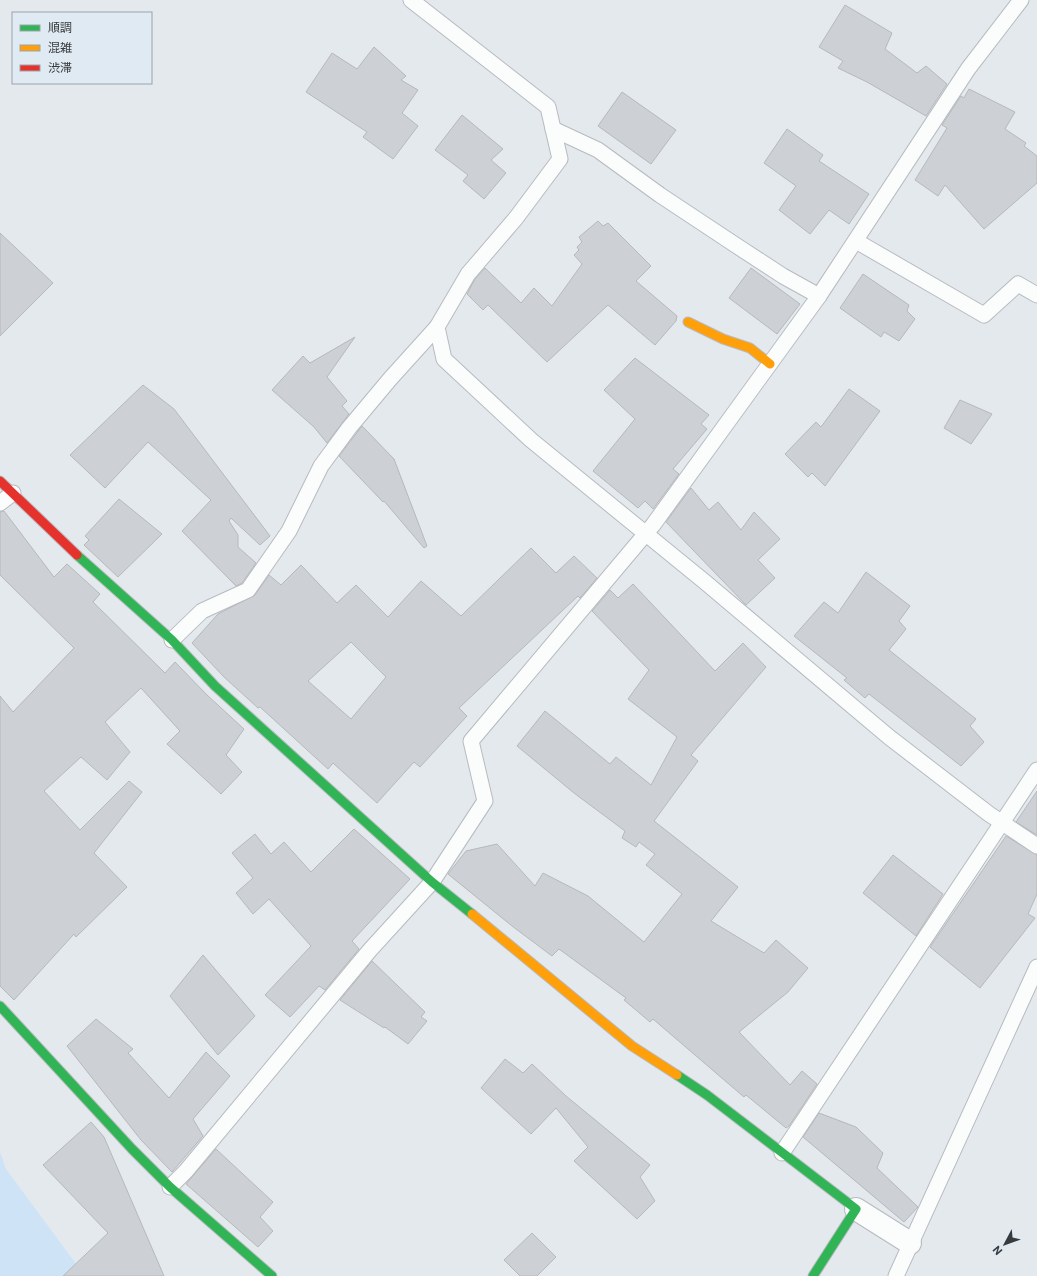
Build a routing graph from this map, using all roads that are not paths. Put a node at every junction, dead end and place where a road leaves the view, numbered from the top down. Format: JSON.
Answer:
{"nodes":[{"id":1,"x":411,"y":0,"type":"edge"},
{"id":2,"x":1021,"y":0,"type":"edge"},
{"id":3,"x":554,"y":129,"type":"junction"},
{"id":4,"x":856,"y":241,"type":"junction"},
{"id":5,"x":1037,"y":295,"type":"edge"},
{"id":6,"x":819,"y":296,"type":"junction"},
{"id":7,"x":688,"y":322,"type":"dead end"},
{"id":8,"x":437,"y":328,"type":"junction"},
{"id":9,"x":770,"y":364,"type":"junction"},
{"id":10,"x":0,"y":481,"type":"edge"},
{"id":11,"x":13,"y":493,"type":"junction"},
{"id":12,"x":0,"y":503,"type":"edge"},
{"id":13,"x":646,"y":534,"type":"junction"},
{"id":14,"x":172,"y":640,"type":"junction"},
{"id":15,"x":1037,"y":770,"type":"edge"},
{"id":16,"x":1002,"y":823,"type":"junction"},
{"id":17,"x":1037,"y":846,"type":"edge"},
{"id":18,"x":432,"y":882,"type":"junction"},
{"id":19,"x":1037,"y":967,"type":"edge"},
{"id":20,"x":0,"y":1006,"type":"edge"},
{"id":21,"x":782,"y":1153,"type":"junction"},
{"id":22,"x":170,"y":1187,"type":"junction"},
{"id":23,"x":856,"y":1209,"type":"junction"},
{"id":24,"x":910,"y":1243,"type":"junction"},
{"id":25,"x":272,"y":1276,"type":"edge"},
{"id":26,"x":813,"y":1276,"type":"edge"},
{"id":27,"x":896,"y":1276,"type":"edge"}],
"edges":[{"from":1,"to":3,"type":"lane"},
{"from":2,"to":4,"type":"lane"},
{"from":3,"to":6,"type":"lane"},
{"from":3,"to":8,"type":"lane"},
{"from":4,"to":5,"type":"lane"},
{"from":4,"to":6,"type":"lane"},
{"from":6,"to":9,"type":"lane"},
{"from":7,"to":9,"type":"street"},
{"from":8,"to":13,"type":"lane"},
{"from":8,"to":14,"type":"lane"},
{"from":9,"to":13,"type":"lane"},
{"from":10,"to":11,"type":"street"},
{"from":11,"to":12,"type":"lane"},
{"from":11,"to":14,"type":"street"},
{"from":13,"to":16,"type":"lane"},
{"from":13,"to":18,"type":"lane"},
{"from":14,"to":18,"type":"street"},
{"from":15,"to":16,"type":"lane"},
{"from":16,"to":17,"type":"lane"},
{"from":16,"to":21,"type":"lane"},
{"from":18,"to":21,"type":"street"},
{"from":18,"to":22,"type":"lane"},
{"from":19,"to":24,"type":"lane"},
{"from":20,"to":22,"type":"street"},
{"from":21,"to":23,"type":"street"},
{"from":22,"to":25,"type":"street"},
{"from":23,"to":24,"type":"street"},
{"from":23,"to":26,"type":"street"},
{"from":24,"to":27,"type":"lane"}]}
